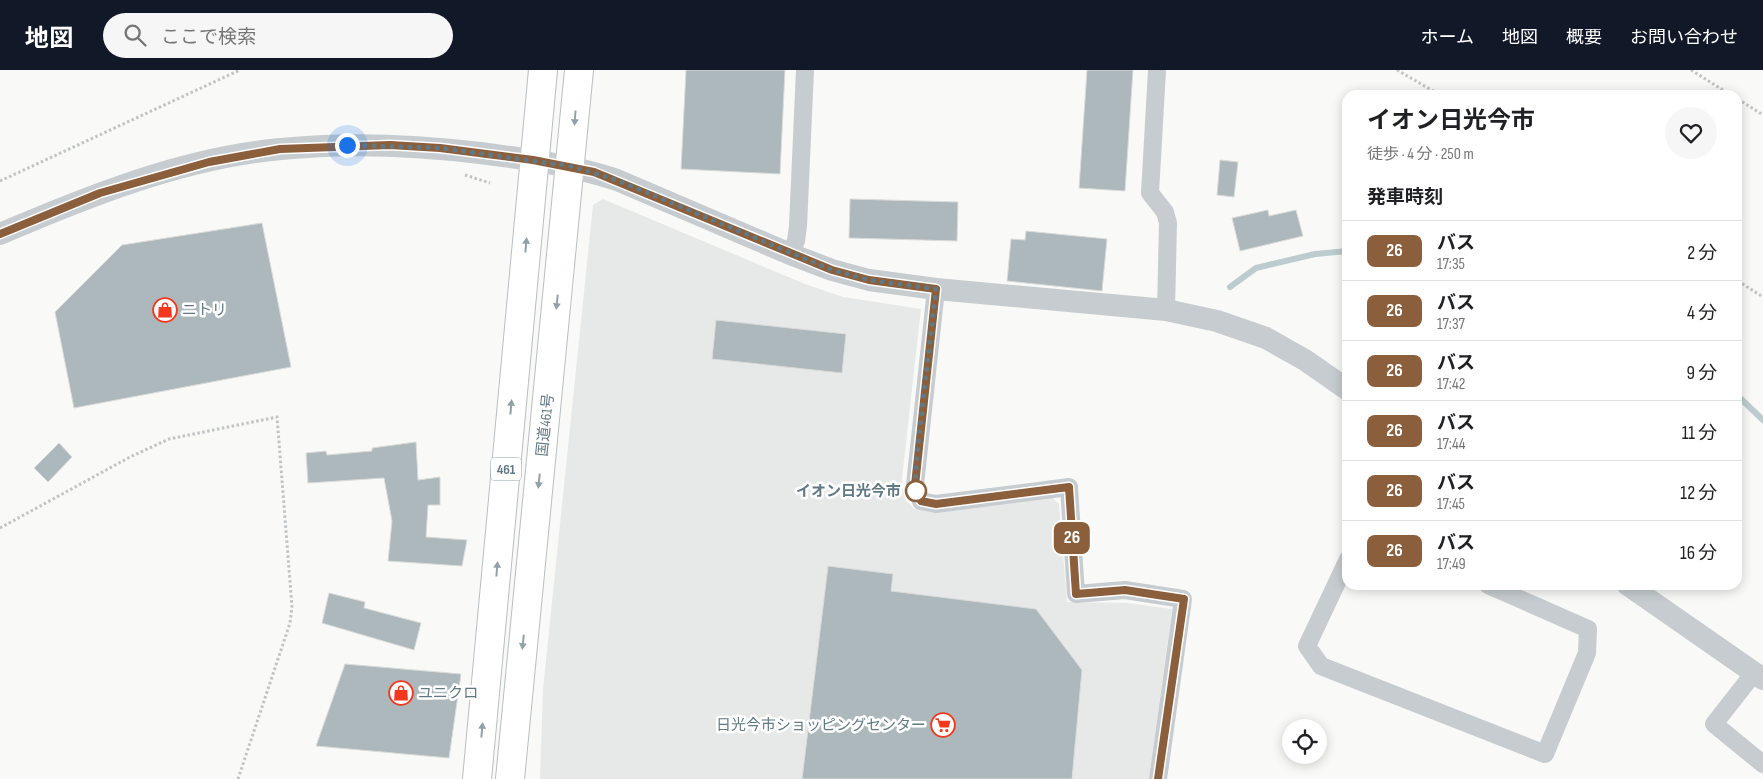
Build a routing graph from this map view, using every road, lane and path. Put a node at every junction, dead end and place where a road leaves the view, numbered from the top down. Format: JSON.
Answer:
{"nodes":[{"id":1,"x":240,"y":70,"type":"edge"},
{"id":2,"x":543,"y":70,"type":"edge"},
{"id":3,"x":578,"y":70,"type":"edge"},
{"id":4,"x":805,"y":70,"type":"edge"},
{"id":5,"x":1157,"y":70,"type":"edge"},
{"id":6,"x":1397,"y":70,"type":"edge"},
{"id":7,"x":1691,"y":70,"type":"edge"},
{"id":8,"x":1431,"y":90,"type":"edge"},
{"id":9,"x":1723,"y":90,"type":"edge"},
{"id":10,"x":1742,"y":102,"type":"edge"},
{"id":11,"x":1763,"y":115,"type":"edge"},
{"id":12,"x":533,"y":160,"type":"junction"},
{"id":13,"x":570,"y":166,"type":"junction"},
{"id":14,"x":460,"y":175,"type":"dead end"},
{"id":15,"x":0,"y":181,"type":"edge"},
{"id":16,"x":490,"y":183,"type":"dead end"},
{"id":17,"x":0,"y":234,"type":"edge"},
{"id":18,"x":790,"y":254,"type":"junction"},
{"id":19,"x":1742,"y":284,"type":"edge"},
{"id":20,"x":936,"y":289,"type":"junction"},
{"id":21,"x":1763,"y":297,"type":"edge"},
{"id":22,"x":1166,"y":310,"type":"junction"},
{"id":23,"x":1342,"y":386,"type":"edge"},
{"id":24,"x":0,"y":528,"type":"edge"},
{"id":25,"x":1342,"y":572,"type":"edge"},
{"id":26,"x":1499,"y":590,"type":"edge"},
{"id":27,"x":1635,"y":590,"type":"edge"},
{"id":28,"x":1759,"y":676,"type":"edge"},
{"id":29,"x":1763,"y":764,"type":"edge"},
{"id":30,"x":238,"y":779,"type":"edge"},
{"id":31,"x":478,"y":779,"type":"edge"},
{"id":32,"x":510,"y":779,"type":"edge"},
{"id":33,"x":1158,"y":779,"type":"edge"}],
"edges":[{"from":1,"to":15,"type":"path"},
{"from":2,"to":12,"type":"highway","number":"461"},
{"from":3,"to":13,"type":"highway","name":"国道461号","number":"461","one_way":true},
{"from":4,"to":18,"type":"street"},
{"from":5,"to":22,"type":"street"},
{"from":6,"to":8,"type":"path"},
{"from":7,"to":9,"type":"path"},
{"from":10,"to":11,"type":"path"},
{"from":12,"to":13,"type":"street"},
{"from":12,"to":17,"type":"street"},
{"from":31,"to":12,"type":"highway","number":"461","one_way":true},
{"from":13,"to":18,"type":"street"},
{"from":13,"to":32,"type":"highway","name":"国道461号","number":"461","one_way":true},
{"from":14,"to":16,"type":"path"},
{"from":18,"to":20,"type":"street"},
{"from":19,"to":21,"type":"path"},
{"from":20,"to":22,"type":"street"},
{"from":20,"to":33,"type":"street"},
{"from":22,"to":23,"type":"street"},
{"from":24,"to":30,"type":"path"},
{"from":25,"to":26,"type":"street"},
{"from":27,"to":28,"type":"street"},
{"from":28,"to":29,"type":"street"}]}
